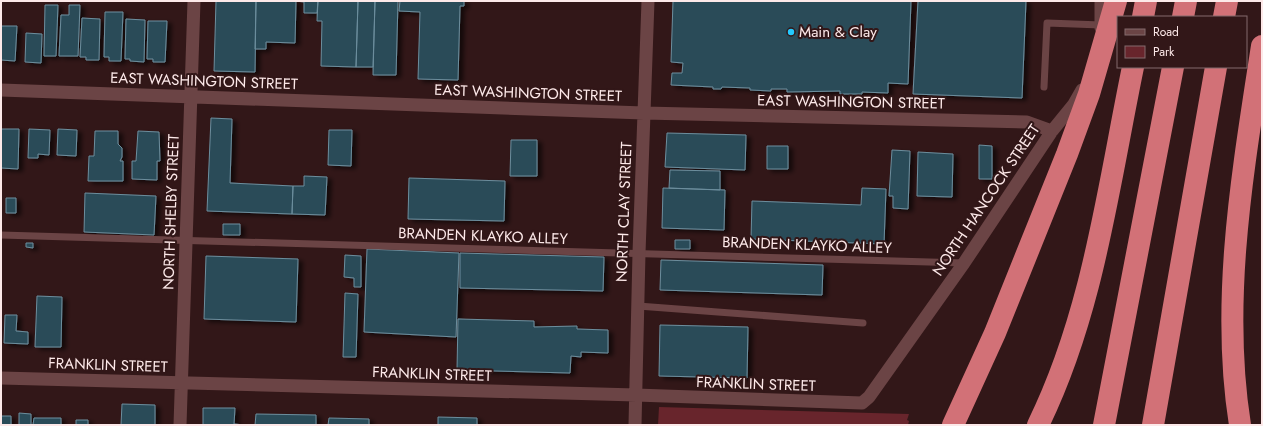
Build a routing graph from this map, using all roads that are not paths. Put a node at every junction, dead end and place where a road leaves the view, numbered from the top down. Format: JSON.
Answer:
{"nodes":[{"id":1,"x":194,"y":1,"type":"edge"},
{"id":2,"x":648,"y":1,"type":"edge"},
{"id":3,"x":1101,"y":1,"type":"edge"},
{"id":4,"x":1116,"y":1,"type":"edge"},
{"id":5,"x":1146,"y":1,"type":"edge"},
{"id":6,"x":1186,"y":1,"type":"edge"},
{"id":7,"x":1227,"y":1,"type":"edge"},
{"id":8,"x":1143,"y":16,"type":"edge"},
{"id":9,"x":1182,"y":16,"type":"edge"},
{"id":10,"x":1224,"y":16,"type":"edge"},
{"id":11,"x":1101,"y":25,"type":"junction"},
{"id":12,"x":1262,"y":46,"type":"edge"},
{"id":13,"x":1132,"y":68,"type":"edge"},
{"id":14,"x":1173,"y":68,"type":"edge"},
{"id":15,"x":1216,"y":68,"type":"edge"},
{"id":16,"x":1044,"y":87,"type":"dead end"},
{"id":17,"x":1,"y":90,"type":"edge"},
{"id":18,"x":191,"y":97,"type":"junction"},
{"id":19,"x":644,"y":113,"type":"junction"},
{"id":20,"x":1052,"y":131,"type":"junction"},
{"id":21,"x":1,"y":236,"type":"edge"},
{"id":22,"x":186,"y":240,"type":"junction"},
{"id":23,"x":639,"y":253,"type":"junction"},
{"id":24,"x":964,"y":263,"type":"junction"},
{"id":25,"x":638,"y":306,"type":"junction"},
{"id":26,"x":863,"y":323,"type":"dead end"},
{"id":27,"x":1,"y":378,"type":"edge"},
{"id":28,"x":181,"y":383,"type":"junction"},
{"id":29,"x":973,"y":384,"type":"junction"},
{"id":30,"x":636,"y":395,"type":"junction"},
{"id":31,"x":862,"y":403,"type":"joint"},
{"id":32,"x":180,"y":425,"type":"edge"},
{"id":33,"x":635,"y":425,"type":"edge"},
{"id":34,"x":953,"y":425,"type":"edge"},
{"id":35,"x":962,"y":425,"type":"edge"},
{"id":36,"x":1038,"y":425,"type":"edge"},
{"id":37,"x":1104,"y":425,"type":"edge"},
{"id":38,"x":1153,"y":425,"type":"edge"},
{"id":39,"x":1240,"y":425,"type":"edge"}],
"edges":[{"from":1,"to":18,"type":"street","name":"NORTH SHELBY STREET"},
{"from":2,"to":19,"type":"street","name":"NORTH CLAY STREET"},
{"from":3,"to":11,"type":"street","name":"NORTH HANCOCK STREET"},
{"from":4,"to":29,"type":"highway"},
{"from":5,"to":8,"type":"highway"},
{"from":6,"to":9,"type":"highway"},
{"from":7,"to":10,"type":"highway"},
{"from":11,"to":16,"type":"lane"},
{"from":11,"to":20,"type":"street","name":"NORTH HANCOCK STREET"},
{"from":12,"to":39,"type":"highway"},
{"from":13,"to":36,"type":"highway"},
{"from":14,"to":37,"type":"highway"},
{"from":15,"to":38,"type":"highway"},
{"from":17,"to":18,"type":"street","name":"EAST WASHINGTON STREET"},
{"from":18,"to":19,"type":"street","name":"EAST WASHINGTON STREET"},
{"from":18,"to":22,"type":"street","name":"NORTH SHELBY STREET"},
{"from":19,"to":20,"type":"street","name":"EAST WASHINGTON STREET"},
{"from":19,"to":23,"type":"street","name":"NORTH CLAY STREET"},
{"from":20,"to":24,"type":"street","name":"NORTH HANCOCK STREET"},
{"from":21,"to":22,"type":"lane","name":"BRANDEN KLAYKO ALLEY"},
{"from":22,"to":23,"type":"lane","name":"BRANDEN KLAYKO ALLEY"},
{"from":22,"to":28,"type":"street","name":"NORTH SHELBY STREET"},
{"from":23,"to":24,"type":"lane","name":"BRANDEN KLAYKO ALLEY"},
{"from":23,"to":25,"type":"street","name":"NORTH CLAY STREET"},
{"from":24,"to":31,"type":"street","name":"NORTH HANCOCK STREET"},
{"from":25,"to":26,"type":"lane"},
{"from":25,"to":30,"type":"street","name":"NORTH CLAY STREET"},
{"from":27,"to":28,"type":"street","name":"FRANKLIN STREET"},
{"from":28,"to":30,"type":"street","name":"FRANKLIN STREET"},
{"from":28,"to":32,"type":"street","name":"NORTH SHELBY STREET"},
{"from":29,"to":34,"type":"highway"},
{"from":29,"to":35,"type":"highway"},
{"from":30,"to":31,"type":"street","name":"FRANKLIN STREET"},
{"from":30,"to":33,"type":"street","name":"NORTH CLAY STREET"}]}
